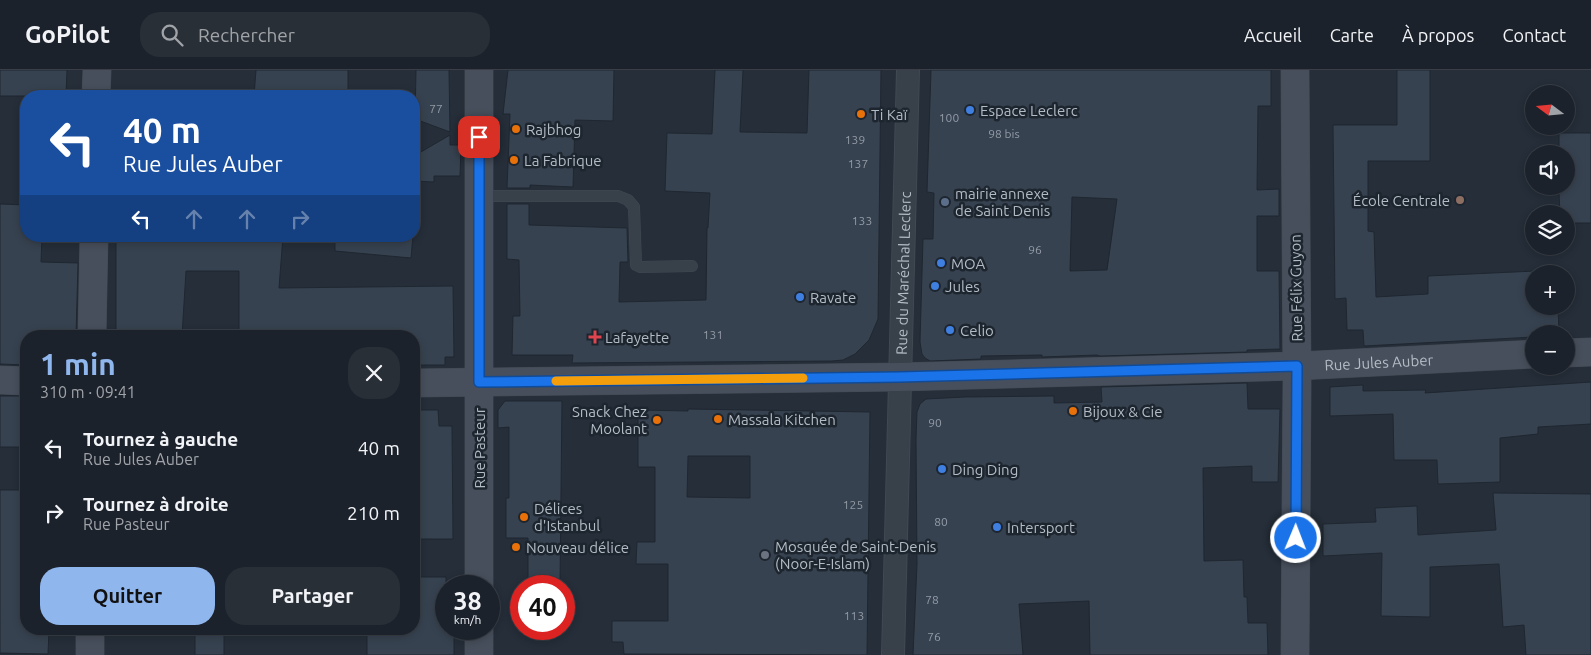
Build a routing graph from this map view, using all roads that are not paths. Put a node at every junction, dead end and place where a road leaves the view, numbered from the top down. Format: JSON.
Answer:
{"nodes":[{"id":1,"x":97,"y":70,"type":"edge"},
{"id":2,"x":479,"y":70,"type":"edge"},
{"id":3,"x":908,"y":70,"type":"edge"},
{"id":4,"x":1295,"y":70,"type":"edge"},
{"id":5,"x":96,"y":90,"type":"edge"},
{"id":6,"x":479,"y":196,"type":"junction"},
{"id":7,"x":94,"y":242,"type":"edge"},
{"id":8,"x":692,"y":266,"type":"dead end"},
{"id":9,"x":92,"y":330,"type":"edge"},
{"id":10,"x":1591,"y":352,"type":"edge"},
{"id":11,"x":1575,"y":353,"type":"edge"},
{"id":12,"x":1525,"y":354,"type":"edge"},
{"id":13,"x":1297,"y":366,"type":"junction"},
{"id":14,"x":899,"y":377,"type":"junction"},
{"id":15,"x":0,"y":380,"type":"edge"},
{"id":16,"x":20,"y":381,"type":"edge"},
{"id":17,"x":479,"y":382,"type":"junction"},
{"id":18,"x":420,"y":383,"type":"edge"},
{"id":19,"x":479,"y":575,"type":"edge"},
{"id":20,"x":90,"y":635,"type":"edge"},
{"id":21,"x":479,"y":640,"type":"edge"},
{"id":22,"x":90,"y":655,"type":"edge"},
{"id":23,"x":479,"y":655,"type":"edge"},
{"id":24,"x":893,"y":655,"type":"edge"},
{"id":25,"x":1295,"y":655,"type":"edge"}],
"edges":[{"from":1,"to":5,"type":"street"},
{"from":2,"to":6,"type":"street","name":"Rue Pasteur"},
{"from":3,"to":14,"type":"street","name":"Rue du Maréchal Leclerc"},
{"from":4,"to":13,"type":"street","name":"Rue Félix Guyon"},
{"from":6,"to":8,"type":"lane"},
{"from":6,"to":17,"type":"street","name":"Rue Pasteur"},
{"from":7,"to":9,"type":"street"},
{"from":10,"to":11,"type":"street"},
{"from":12,"to":13,"type":"street","name":"Rue Jules Auber"},
{"from":13,"to":14,"type":"street","name":"Rue Jules Auber"},
{"from":13,"to":25,"type":"street","name":"Rue Félix Guyon"},
{"from":14,"to":17,"type":"street","name":"Rue Jules Auber"},
{"from":14,"to":24,"type":"street","name":"Rue du Maréchal Leclerc"},
{"from":15,"to":16,"type":"street"},
{"from":17,"to":18,"type":"street","name":"Rue Jules Auber"},
{"from":17,"to":19,"type":"street","name":"Rue Pasteur"},
{"from":20,"to":22,"type":"street"},
{"from":21,"to":23,"type":"street"}]}
